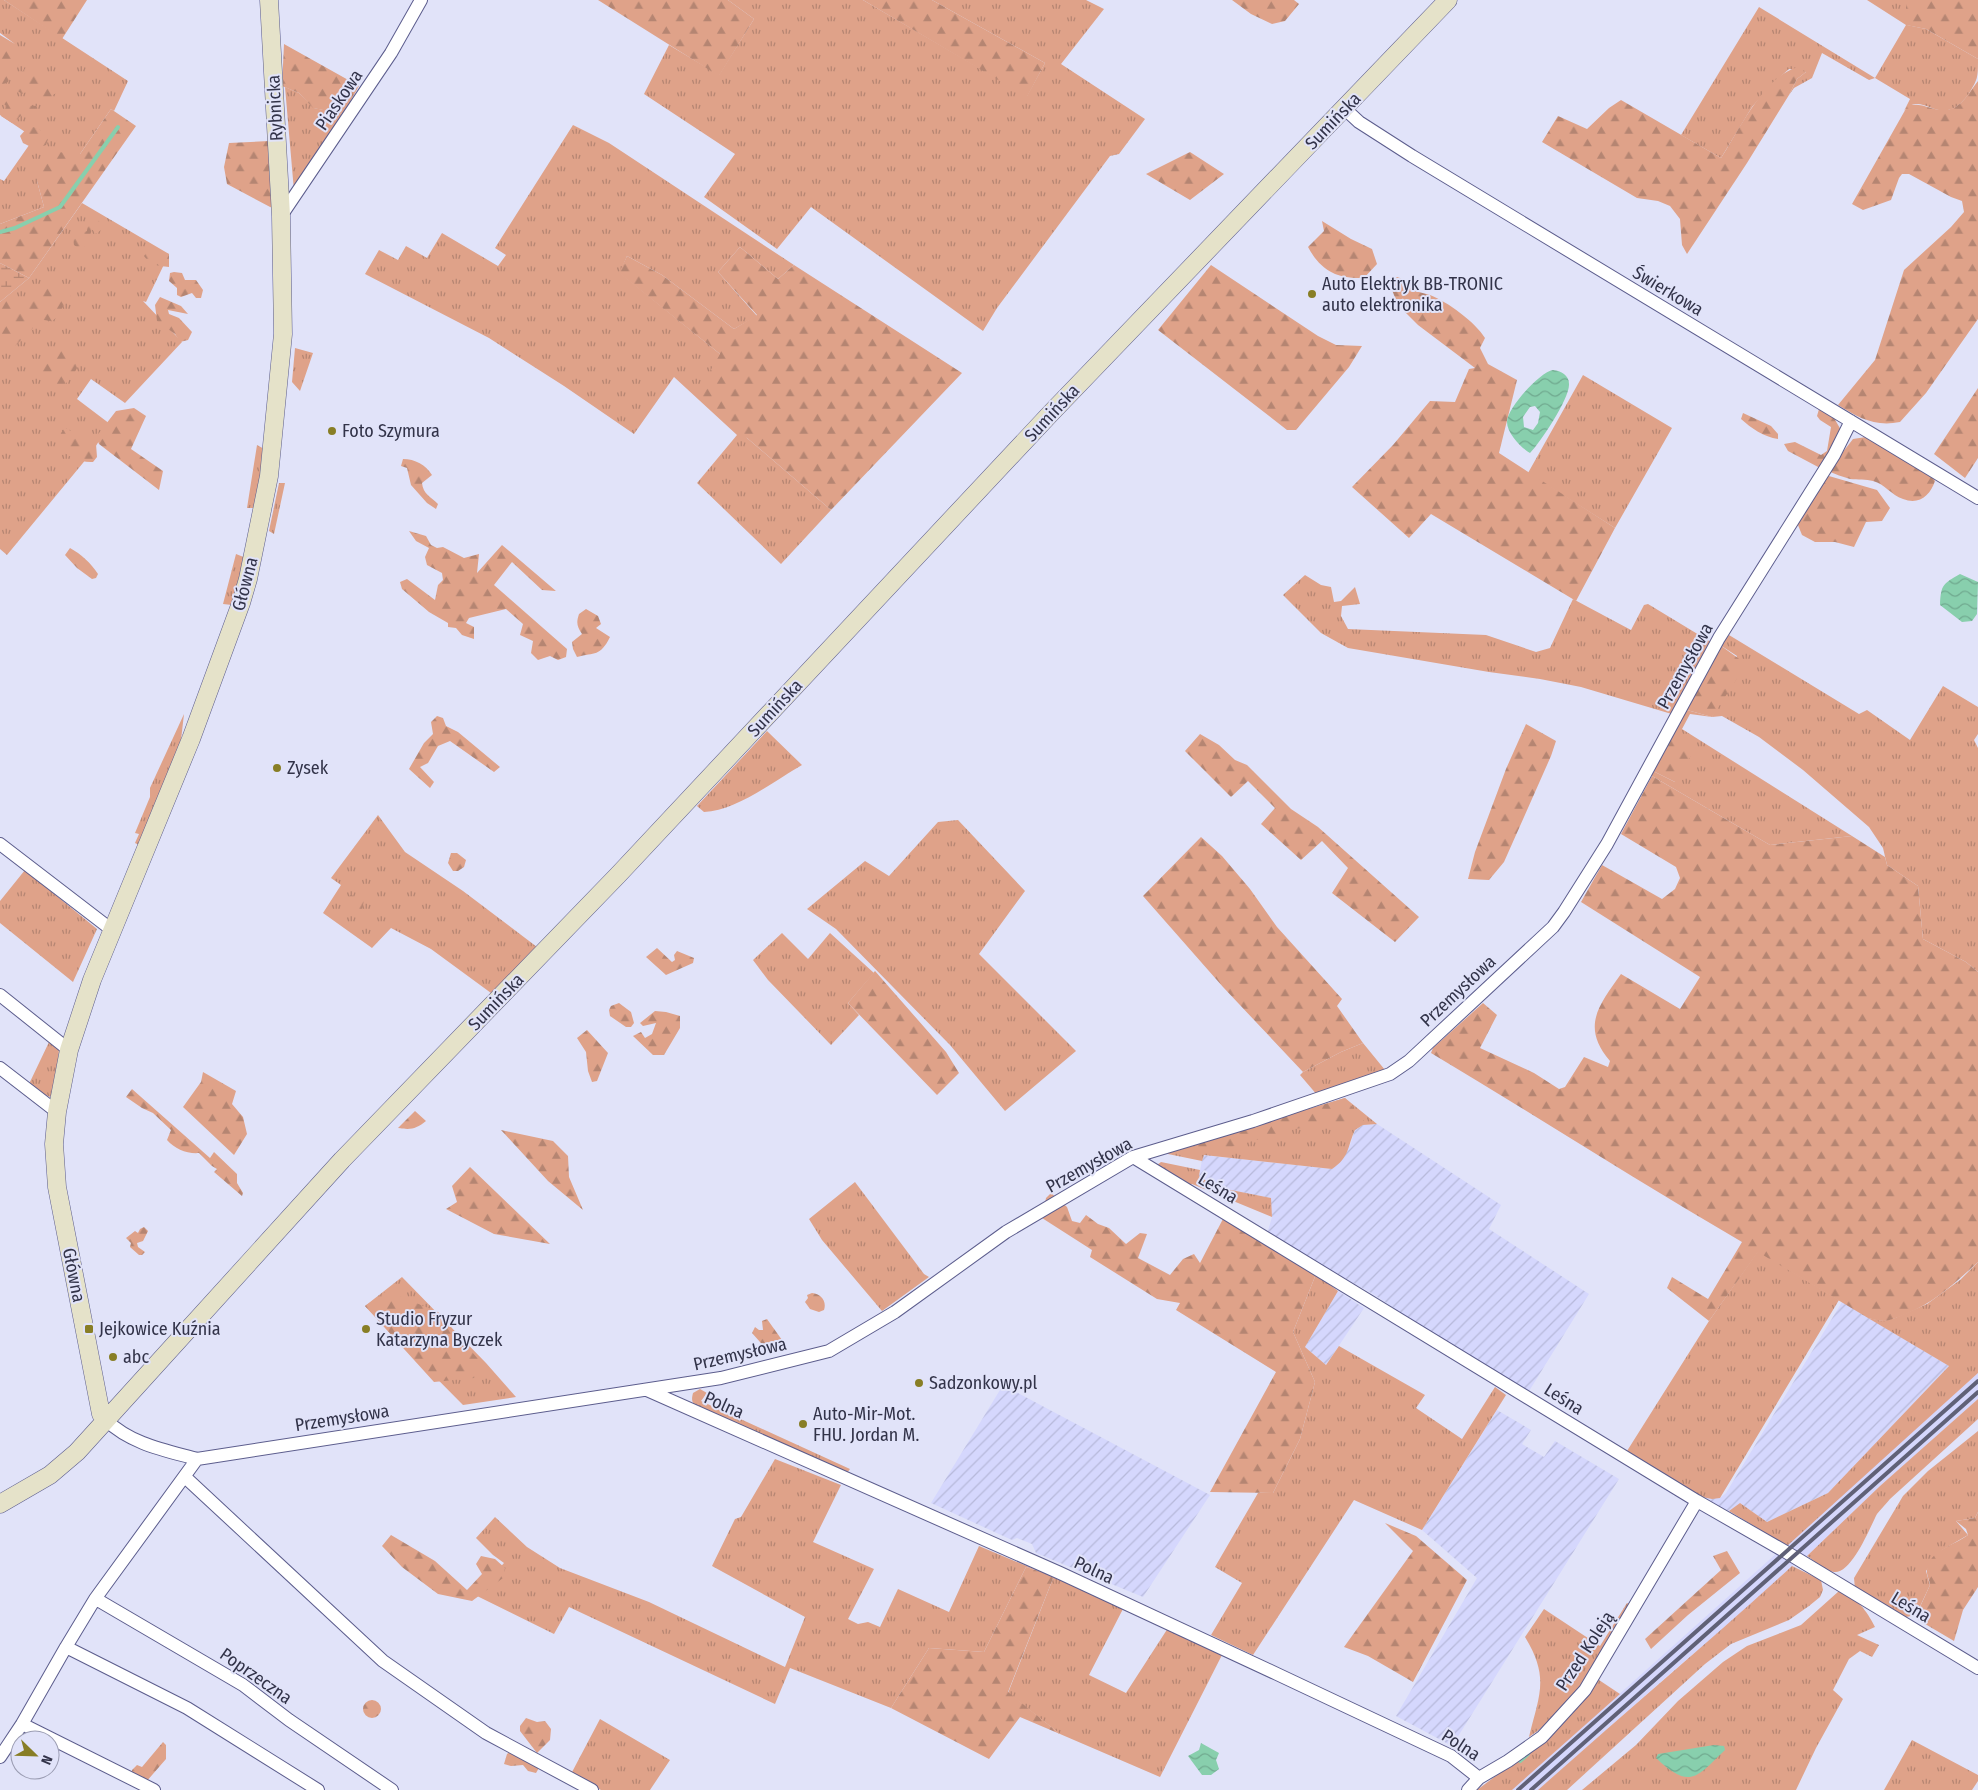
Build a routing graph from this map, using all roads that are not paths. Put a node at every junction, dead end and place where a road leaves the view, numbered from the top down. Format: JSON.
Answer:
{"nodes":[{"id":1,"x":269,"y":0,"type":"edge"},
{"id":2,"x":421,"y":0,"type":"edge"},
{"id":3,"x":1448,"y":0,"type":"edge"},
{"id":4,"x":1345,"y":108,"type":"junction"},
{"id":5,"x":281,"y":216,"type":"junction"},
{"id":6,"x":1851,"y":421,"type":"junction"},
{"id":7,"x":1978,"y":498,"type":"edge"},
{"id":8,"x":0,"y":844,"type":"edge"},
{"id":9,"x":112,"y":930,"type":"junction"},
{"id":10,"x":0,"y":995,"type":"edge"},
{"id":11,"x":69,"y":1050,"type":"junction"},
{"id":12,"x":0,"y":1068,"type":"edge"},
{"id":13,"x":57,"y":1112,"type":"junction"},
{"id":14,"x":1133,"y":1157,"type":"junction"},
{"id":15,"x":687,"y":1384,"type":"junction"},
{"id":16,"x":647,"y":1390,"type":"junction"},
{"id":17,"x":686,"y":1408,"type":"junction"},
{"id":18,"x":106,"y":1420,"type":"junction"},
{"id":19,"x":197,"y":1459,"type":"junction"},
{"id":20,"x":185,"y":1477,"type":"junction"},
{"id":21,"x":1697,"y":1500,"type":"junction"},
{"id":22,"x":0,"y":1504,"type":"edge"},
{"id":23,"x":96,"y":1599,"type":"junction"},
{"id":24,"x":66,"y":1647,"type":"junction"},
{"id":25,"x":1978,"y":1668,"type":"edge"},
{"id":26,"x":22,"y":1724,"type":"junction"},
{"id":27,"x":0,"y":1757,"type":"edge"},
{"id":28,"x":1479,"y":1778,"type":"junction"},
{"id":29,"x":154,"y":1790,"type":"edge"},
{"id":30,"x":318,"y":1790,"type":"edge"},
{"id":31,"x":392,"y":1790,"type":"edge"},
{"id":32,"x":592,"y":1790,"type":"edge"},
{"id":33,"x":1468,"y":1790,"type":"edge"}],
"edges":[{"from":1,"to":5,"type":"street","name":"Rybnicka"},
{"from":2,"to":5,"type":"street","name":"Piaskowa"},
{"from":3,"to":4,"type":"street","name":"Sumińska"},
{"from":4,"to":6,"type":"street","name":"Świerkowa"},
{"from":4,"to":18,"type":"street","name":"Sumińska"},
{"from":5,"to":9,"type":"street","name":"Główna"},
{"from":6,"to":7,"type":"street","name":"Świerkowa"},
{"from":6,"to":14,"type":"street","name":"Przemysłowa"},
{"from":8,"to":9,"type":"street"},
{"from":9,"to":11,"type":"street","name":"Główna"},
{"from":10,"to":11,"type":"street"},
{"from":11,"to":13,"type":"street","name":"Główna"},
{"from":12,"to":13,"type":"street"},
{"from":13,"to":18,"type":"street","name":"Główna"},
{"from":14,"to":15,"type":"street","name":"Przemysłowa"},
{"from":14,"to":21,"type":"street","name":"Leśna"},
{"from":15,"to":16,"type":"street","name":"Przemysłowa"},
{"from":15,"to":17,"type":"street","name":"Polna"},
{"from":16,"to":17,"type":"street","name":"Polna"},
{"from":16,"to":19,"type":"street","name":"Przemysłowa"},
{"from":17,"to":28,"type":"street","name":"Polna"},
{"from":18,"to":19,"type":"street","name":"Przemysłowa"},
{"from":18,"to":22,"type":"street"},
{"from":19,"to":20,"type":"street"},
{"from":20,"to":23,"type":"street"},
{"from":20,"to":32,"type":"street"},
{"from":21,"to":25,"type":"street","name":"Leśna"},
{"from":21,"to":28,"type":"street","name":"Przed Koleją"},
{"from":23,"to":24,"type":"street"},
{"from":23,"to":31,"type":"street","name":"Poprzeczna"},
{"from":24,"to":26,"type":"street"},
{"from":24,"to":30,"type":"street"},
{"from":26,"to":27,"type":"street"},
{"from":26,"to":29,"type":"street"},
{"from":28,"to":33,"type":"street","name":"Przed Koleją"}]}
